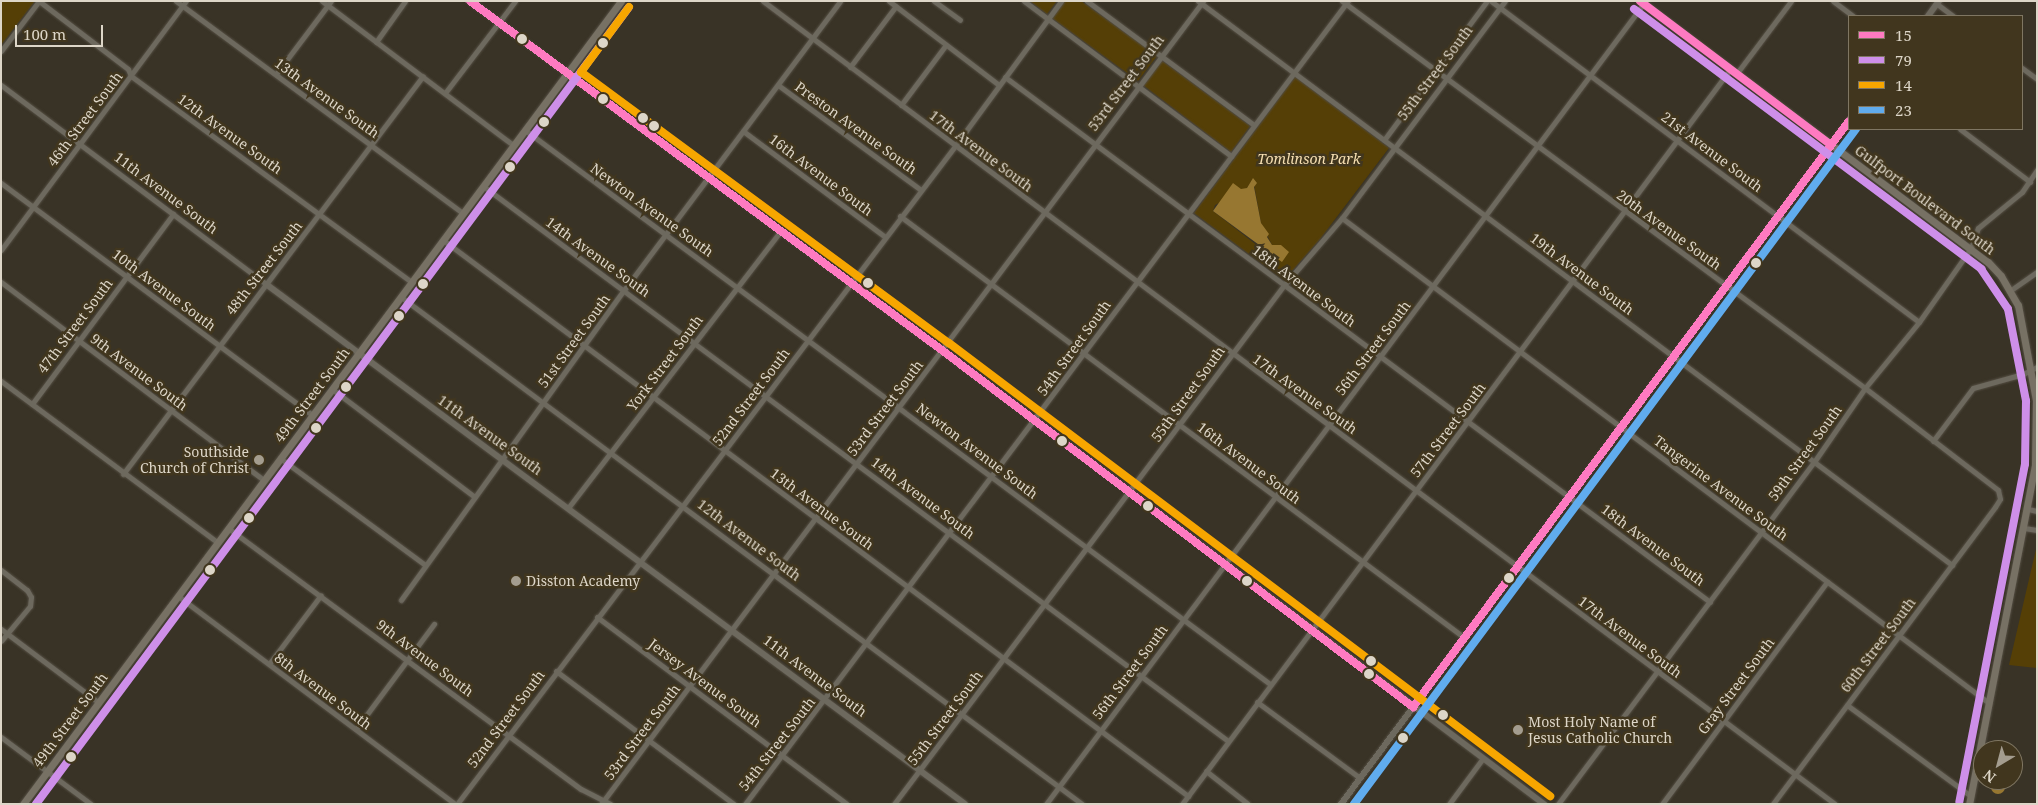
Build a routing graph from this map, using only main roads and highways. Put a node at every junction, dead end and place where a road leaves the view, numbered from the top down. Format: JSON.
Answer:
{"nodes":[{"id":1,"x":620,"y":2,"type":"edge"},
{"id":2,"x":1643,"y":2,"type":"edge"},
{"id":3,"x":2034,"y":367,"type":"edge"},
{"id":4,"x":1970,"y":800,"type":"edge"},
{"id":5,"x":23,"y":804,"type":"edge"}],
"edges":[{"from":1,"to":5,"type":"main road","name":"49th Street South"},
{"from":2,"to":3,"type":"main road","name":"Gulfport Boulevard South"},
{"from":3,"to":4,"type":"main road","name":"Gulfport Boulevard South"}]}
